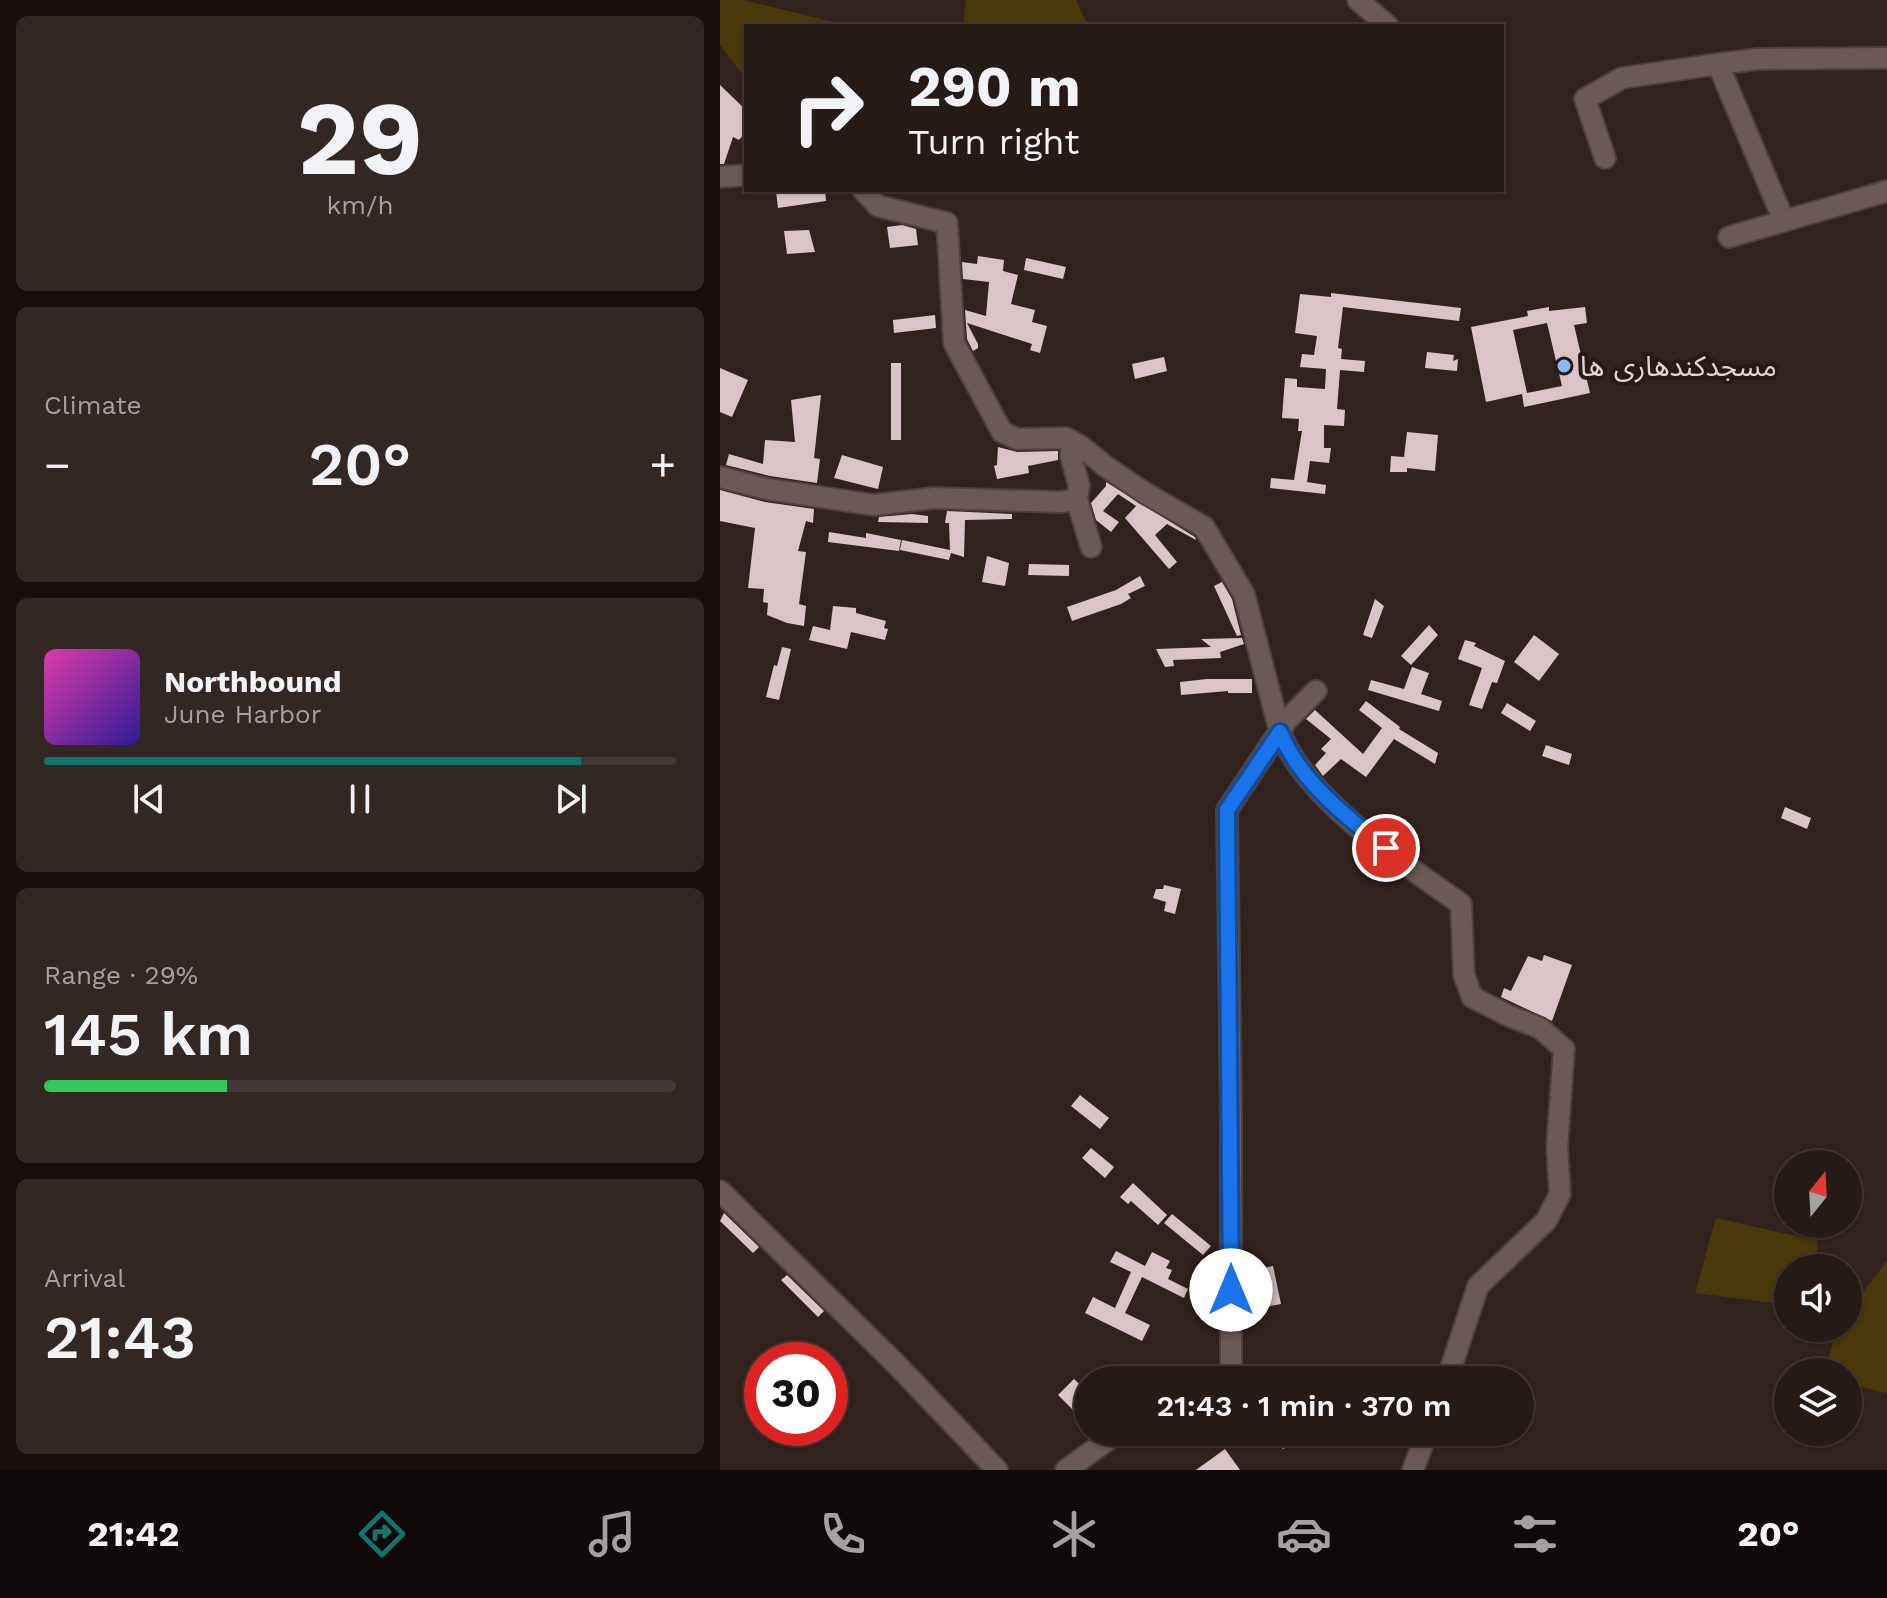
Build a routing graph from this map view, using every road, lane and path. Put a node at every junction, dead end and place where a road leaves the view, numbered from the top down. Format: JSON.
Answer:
{"nodes":[{"id":1,"x":1358,"y":0,"type":"edge"},
{"id":2,"x":1386,"y":24,"type":"edge"},
{"id":3,"x":1887,"y":58,"type":"edge"},
{"id":4,"x":1718,"y":64,"type":"junction"},
{"id":5,"x":1605,"y":158,"type":"dead end"},
{"id":6,"x":744,"y":175,"type":"edge"},
{"id":7,"x":720,"y":177,"type":"edge"},
{"id":8,"x":1887,"y":191,"type":"edge"},
{"id":9,"x":865,"y":192,"type":"edge"},
{"id":10,"x":1784,"y":221,"type":"junction"},
{"id":11,"x":1729,"y":237,"type":"dead end"},
{"id":12,"x":1071,"y":441,"type":"junction"},
{"id":13,"x":720,"y":477,"type":"edge"},
{"id":14,"x":1077,"y":500,"type":"junction"},
{"id":15,"x":1091,"y":547,"type":"dead end"},
{"id":16,"x":1316,"y":691,"type":"dead end"},
{"id":17,"x":1280,"y":732,"type":"junction"},
{"id":18,"x":720,"y":1191,"type":"edge"},
{"id":19,"x":1231,"y":1366,"type":"edge"},
{"id":20,"x":1452,"y":1366,"type":"edge"},
{"id":21,"x":1099,"y":1446,"type":"edge"},
{"id":22,"x":1422,"y":1446,"type":"edge"},
{"id":23,"x":997,"y":1470,"type":"edge"},
{"id":24,"x":1066,"y":1470,"type":"edge"},
{"id":25,"x":1413,"y":1470,"type":"edge"}],
"edges":[{"from":1,"to":2,"type":"street"},
{"from":3,"to":4,"type":"street"},
{"from":4,"to":5,"type":"street"},
{"from":4,"to":10,"type":"street"},
{"from":6,"to":7,"type":"street"},
{"from":8,"to":10,"type":"street"},
{"from":9,"to":12,"type":"street"},
{"from":10,"to":11,"type":"street"},
{"from":12,"to":14,"type":"street"},
{"from":12,"to":17,"type":"street"},
{"from":13,"to":14,"type":"street"},
{"from":14,"to":15,"type":"street"},
{"from":16,"to":17,"type":"street"},
{"from":17,"to":19,"type":"street"},
{"from":17,"to":20,"type":"street"},
{"from":18,"to":23,"type":"street"},
{"from":21,"to":24,"type":"street"},
{"from":22,"to":25,"type":"street"}]}
